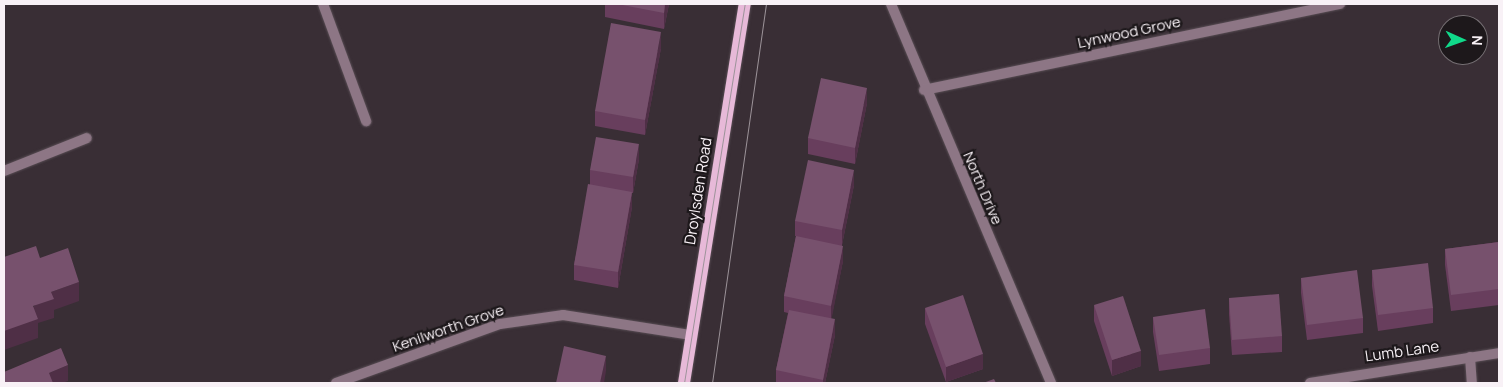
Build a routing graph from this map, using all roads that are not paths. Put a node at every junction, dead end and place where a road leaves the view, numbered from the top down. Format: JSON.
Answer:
{"nodes":[{"id":1,"x":323,"y":4,"type":"edge"},
{"id":2,"x":746,"y":4,"type":"edge"},
{"id":3,"x":891,"y":4,"type":"edge"},
{"id":4,"x":1340,"y":4,"type":"edge"},
{"id":5,"x":924,"y":90,"type":"junction"},
{"id":6,"x":366,"y":120,"type":"dead end"},
{"id":7,"x":87,"y":138,"type":"dead end"},
{"id":8,"x":4,"y":171,"type":"edge"},
{"id":9,"x":691,"y":335,"type":"junction"},
{"id":10,"x":1499,"y":353,"type":"edge"},
{"id":11,"x":1470,"y":357,"type":"junction"},
{"id":12,"x":336,"y":383,"type":"edge"},
{"id":13,"x":684,"y":383,"type":"edge"},
{"id":14,"x":1051,"y":383,"type":"edge"},
{"id":15,"x":1310,"y":383,"type":"edge"},
{"id":16,"x":1472,"y":383,"type":"edge"}],
"edges":[{"from":1,"to":6,"type":"street"},
{"from":2,"to":9,"type":"main road","name":"Droylsden Road"},
{"from":3,"to":5,"type":"street","name":"North Drive"},
{"from":4,"to":5,"type":"street","name":"Lynwood Grove"},
{"from":5,"to":14,"type":"street","name":"North Drive"},
{"from":7,"to":8,"type":"street"},
{"from":9,"to":12,"type":"street","name":"Kenilworth Grove"},
{"from":9,"to":13,"type":"main road","name":"Droylsden Road"},
{"from":10,"to":11,"type":"street","name":"Lumb Lane"},
{"from":11,"to":15,"type":"street","name":"Lumb Lane"},
{"from":11,"to":16,"type":"street"}]}
